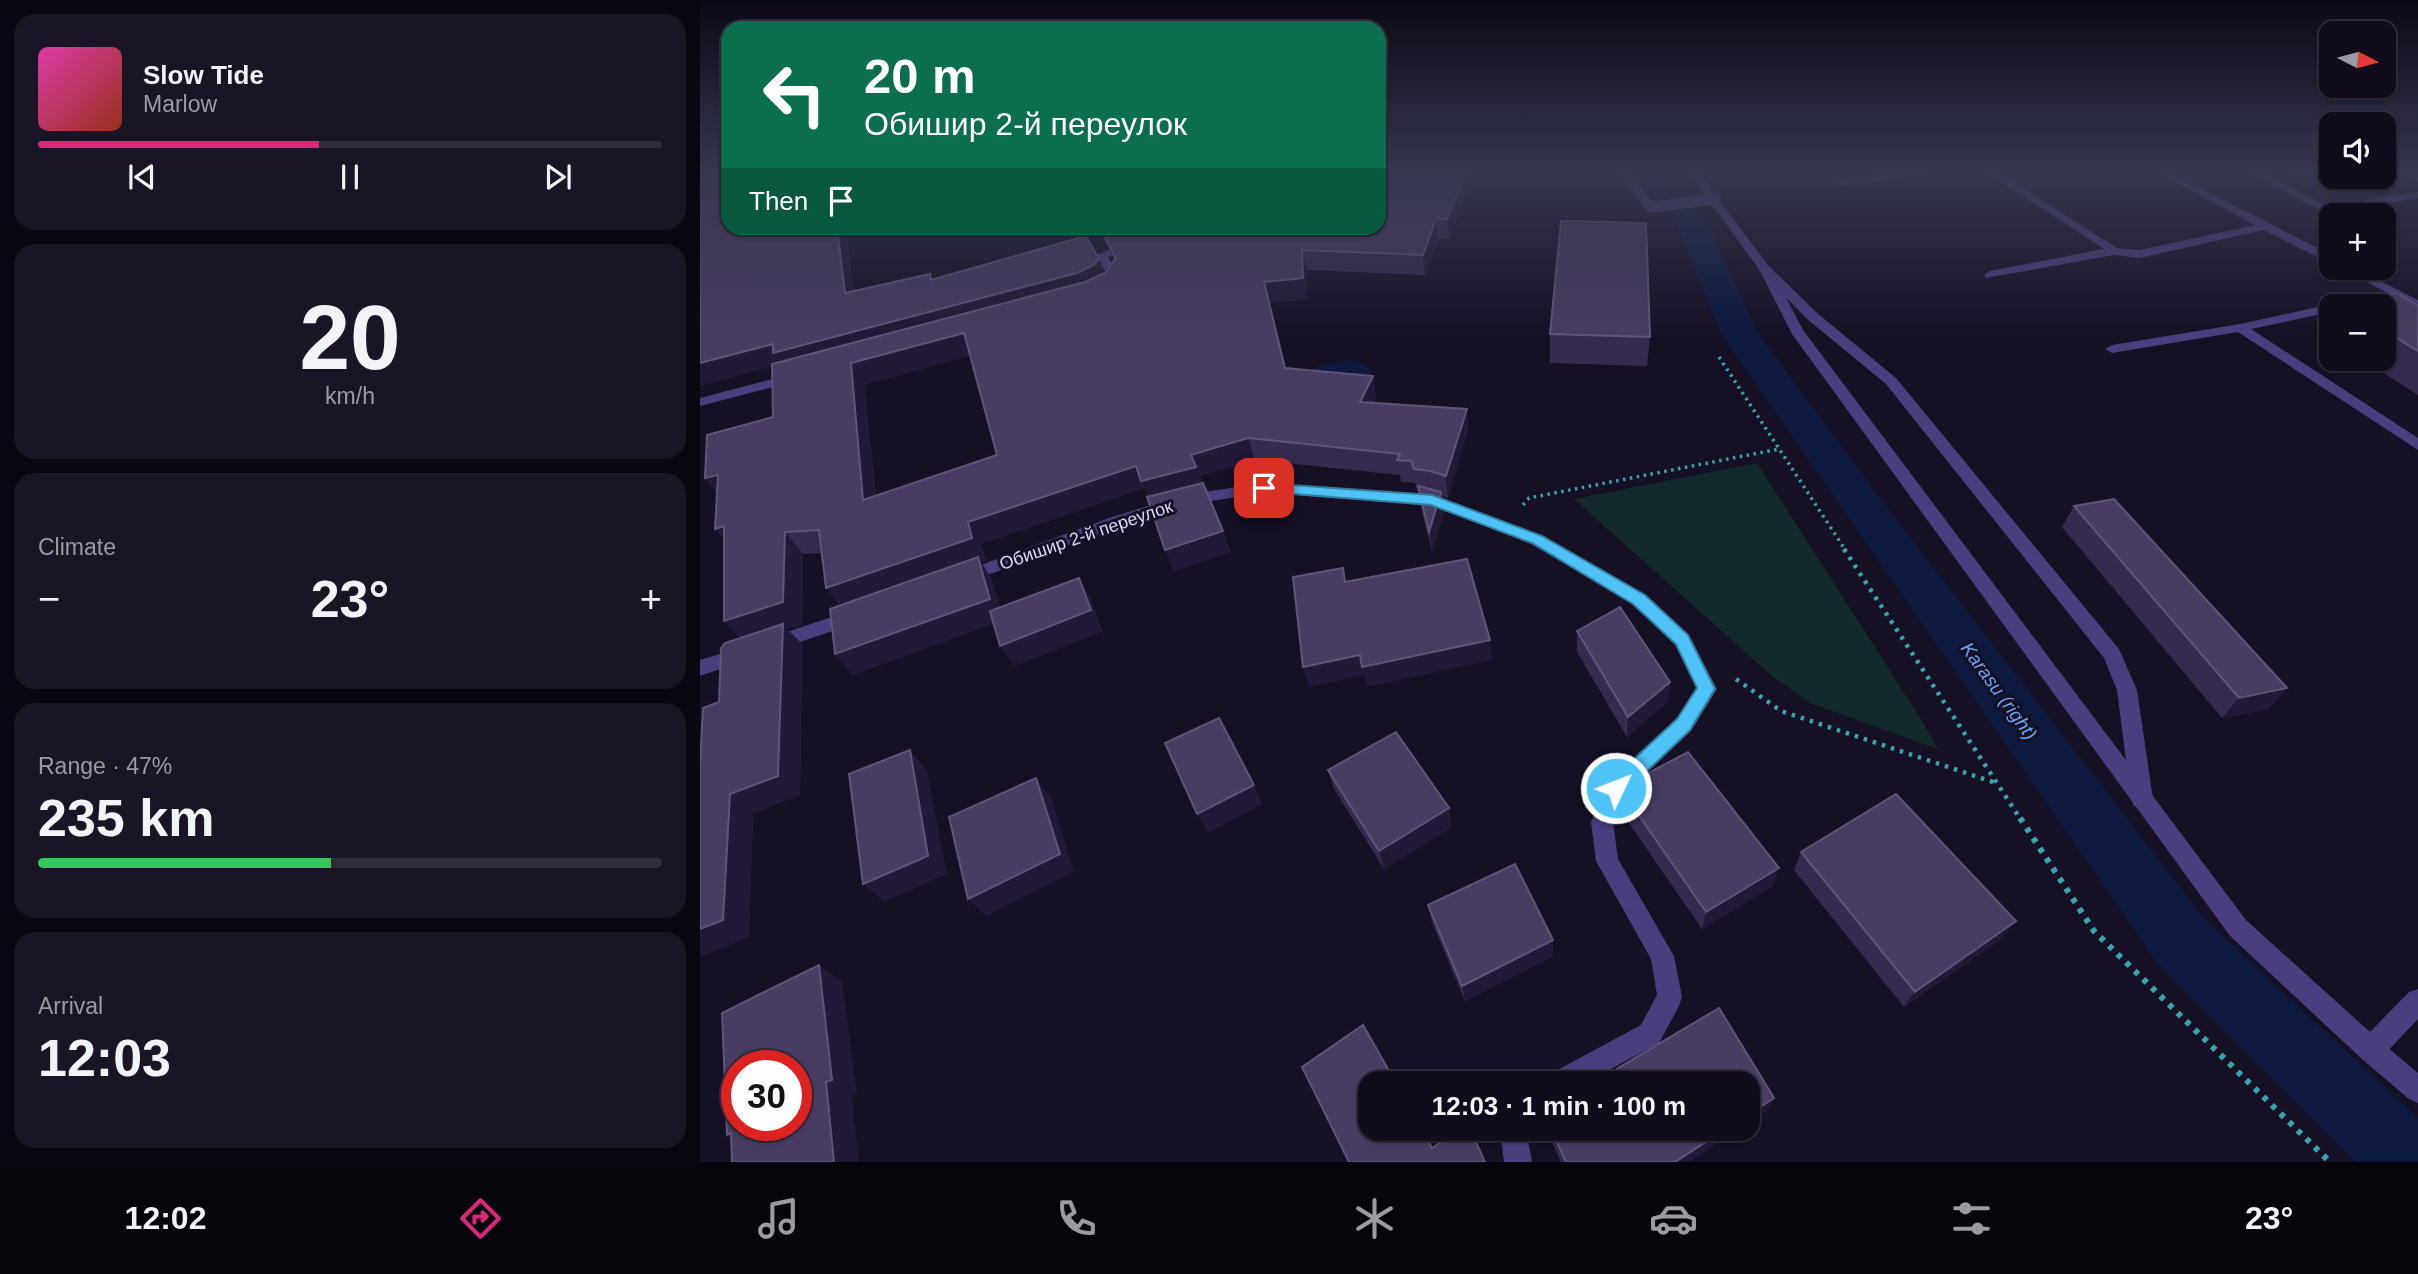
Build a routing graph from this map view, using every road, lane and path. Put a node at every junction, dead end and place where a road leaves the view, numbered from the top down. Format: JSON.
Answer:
{"nodes":[{"id":1,"x":1735,"y":226,"type":"edge"},
{"id":2,"x":2075,"y":226,"type":"edge"},
{"id":3,"x":2264,"y":226,"type":"edge"},
{"id":4,"x":2265,"y":226,"type":"edge"},
{"id":5,"x":1139,"y":245,"type":"edge"},
{"id":6,"x":2114,"y":251,"type":"junction"},
{"id":7,"x":2319,"y":254,"type":"edge"},
{"id":8,"x":1765,"y":270,"type":"junction"},
{"id":9,"x":1990,"y":275,"type":"dead end"},
{"id":10,"x":2369,"y":280,"type":"edge"},
{"id":11,"x":1098,"y":293,"type":"edge"},
{"id":12,"x":2396,"y":294,"type":"joint"},
{"id":13,"x":2418,"y":305,"type":"edge"},
{"id":14,"x":2319,"y":311,"type":"edge"},
{"id":15,"x":2240,"y":328,"type":"junction"},
{"id":16,"x":2112,"y":349,"type":"dead end"},
{"id":17,"x":1719,"y":357,"type":"dead end"},
{"id":18,"x":807,"y":373,"type":"edge"},
{"id":19,"x":700,"y":402,"type":"edge"},
{"id":20,"x":2418,"y":445,"type":"edge"},
{"id":21,"x":1779,"y":449,"type":"junction"},
{"id":22,"x":1504,"y":527,"type":"junction"},
{"id":23,"x":950,"y":583,"type":"edge"},
{"id":24,"x":872,"y":611,"type":"edge"},
{"id":25,"x":1682,"y":640,"type":"junction"},
{"id":26,"x":700,"y":668,"type":"edge"},
{"id":27,"x":1998,"y":783,"type":"junction"},
{"id":28,"x":2143,"y":801,"type":"junction"},
{"id":29,"x":2418,"y":1001,"type":"edge"},
{"id":30,"x":2371,"y":1050,"type":"junction"},
{"id":31,"x":1581,"y":1071,"type":"edge"},
{"id":32,"x":2418,"y":1090,"type":"edge"},
{"id":33,"x":1515,"y":1141,"type":"edge"},
{"id":34,"x":1518,"y":1162,"type":"edge"},
{"id":35,"x":2330,"y":1162,"type":"edge"}],
"edges":[{"from":1,"to":8,"type":"street"},
{"from":2,"to":6,"type":"street"},
{"from":3,"to":6,"type":"street"},
{"from":4,"to":7,"type":"street"},
{"from":5,"to":11,"type":"street"},
{"from":6,"to":9,"type":"street"},
{"from":8,"to":28,"type":"street"},
{"from":8,"to":28,"type":"street"},
{"from":10,"to":12,"type":"street"},
{"from":12,"to":13,"type":"street"},
{"from":14,"to":15,"type":"street"},
{"from":15,"to":16,"type":"street"},
{"from":15,"to":20,"type":"street"},
{"from":17,"to":21,"type":"path"},
{"from":18,"to":19,"type":"street"},
{"from":21,"to":22,"type":"path"},
{"from":21,"to":27,"type":"path"},
{"from":22,"to":23,"type":"street","name":"Обишир 2-й переулок"},
{"from":22,"to":25,"type":"street","name":"Обишир 2-й переулок"},
{"from":24,"to":26,"type":"street"},
{"from":25,"to":27,"type":"path"},
{"from":25,"to":31,"type":"street","name":"Обишир 2-й переулок"},
{"from":27,"to":35,"type":"path"},
{"from":28,"to":30,"type":"street"},
{"from":29,"to":30,"type":"street"},
{"from":30,"to":32,"type":"street"},
{"from":33,"to":34,"type":"street"}]}
